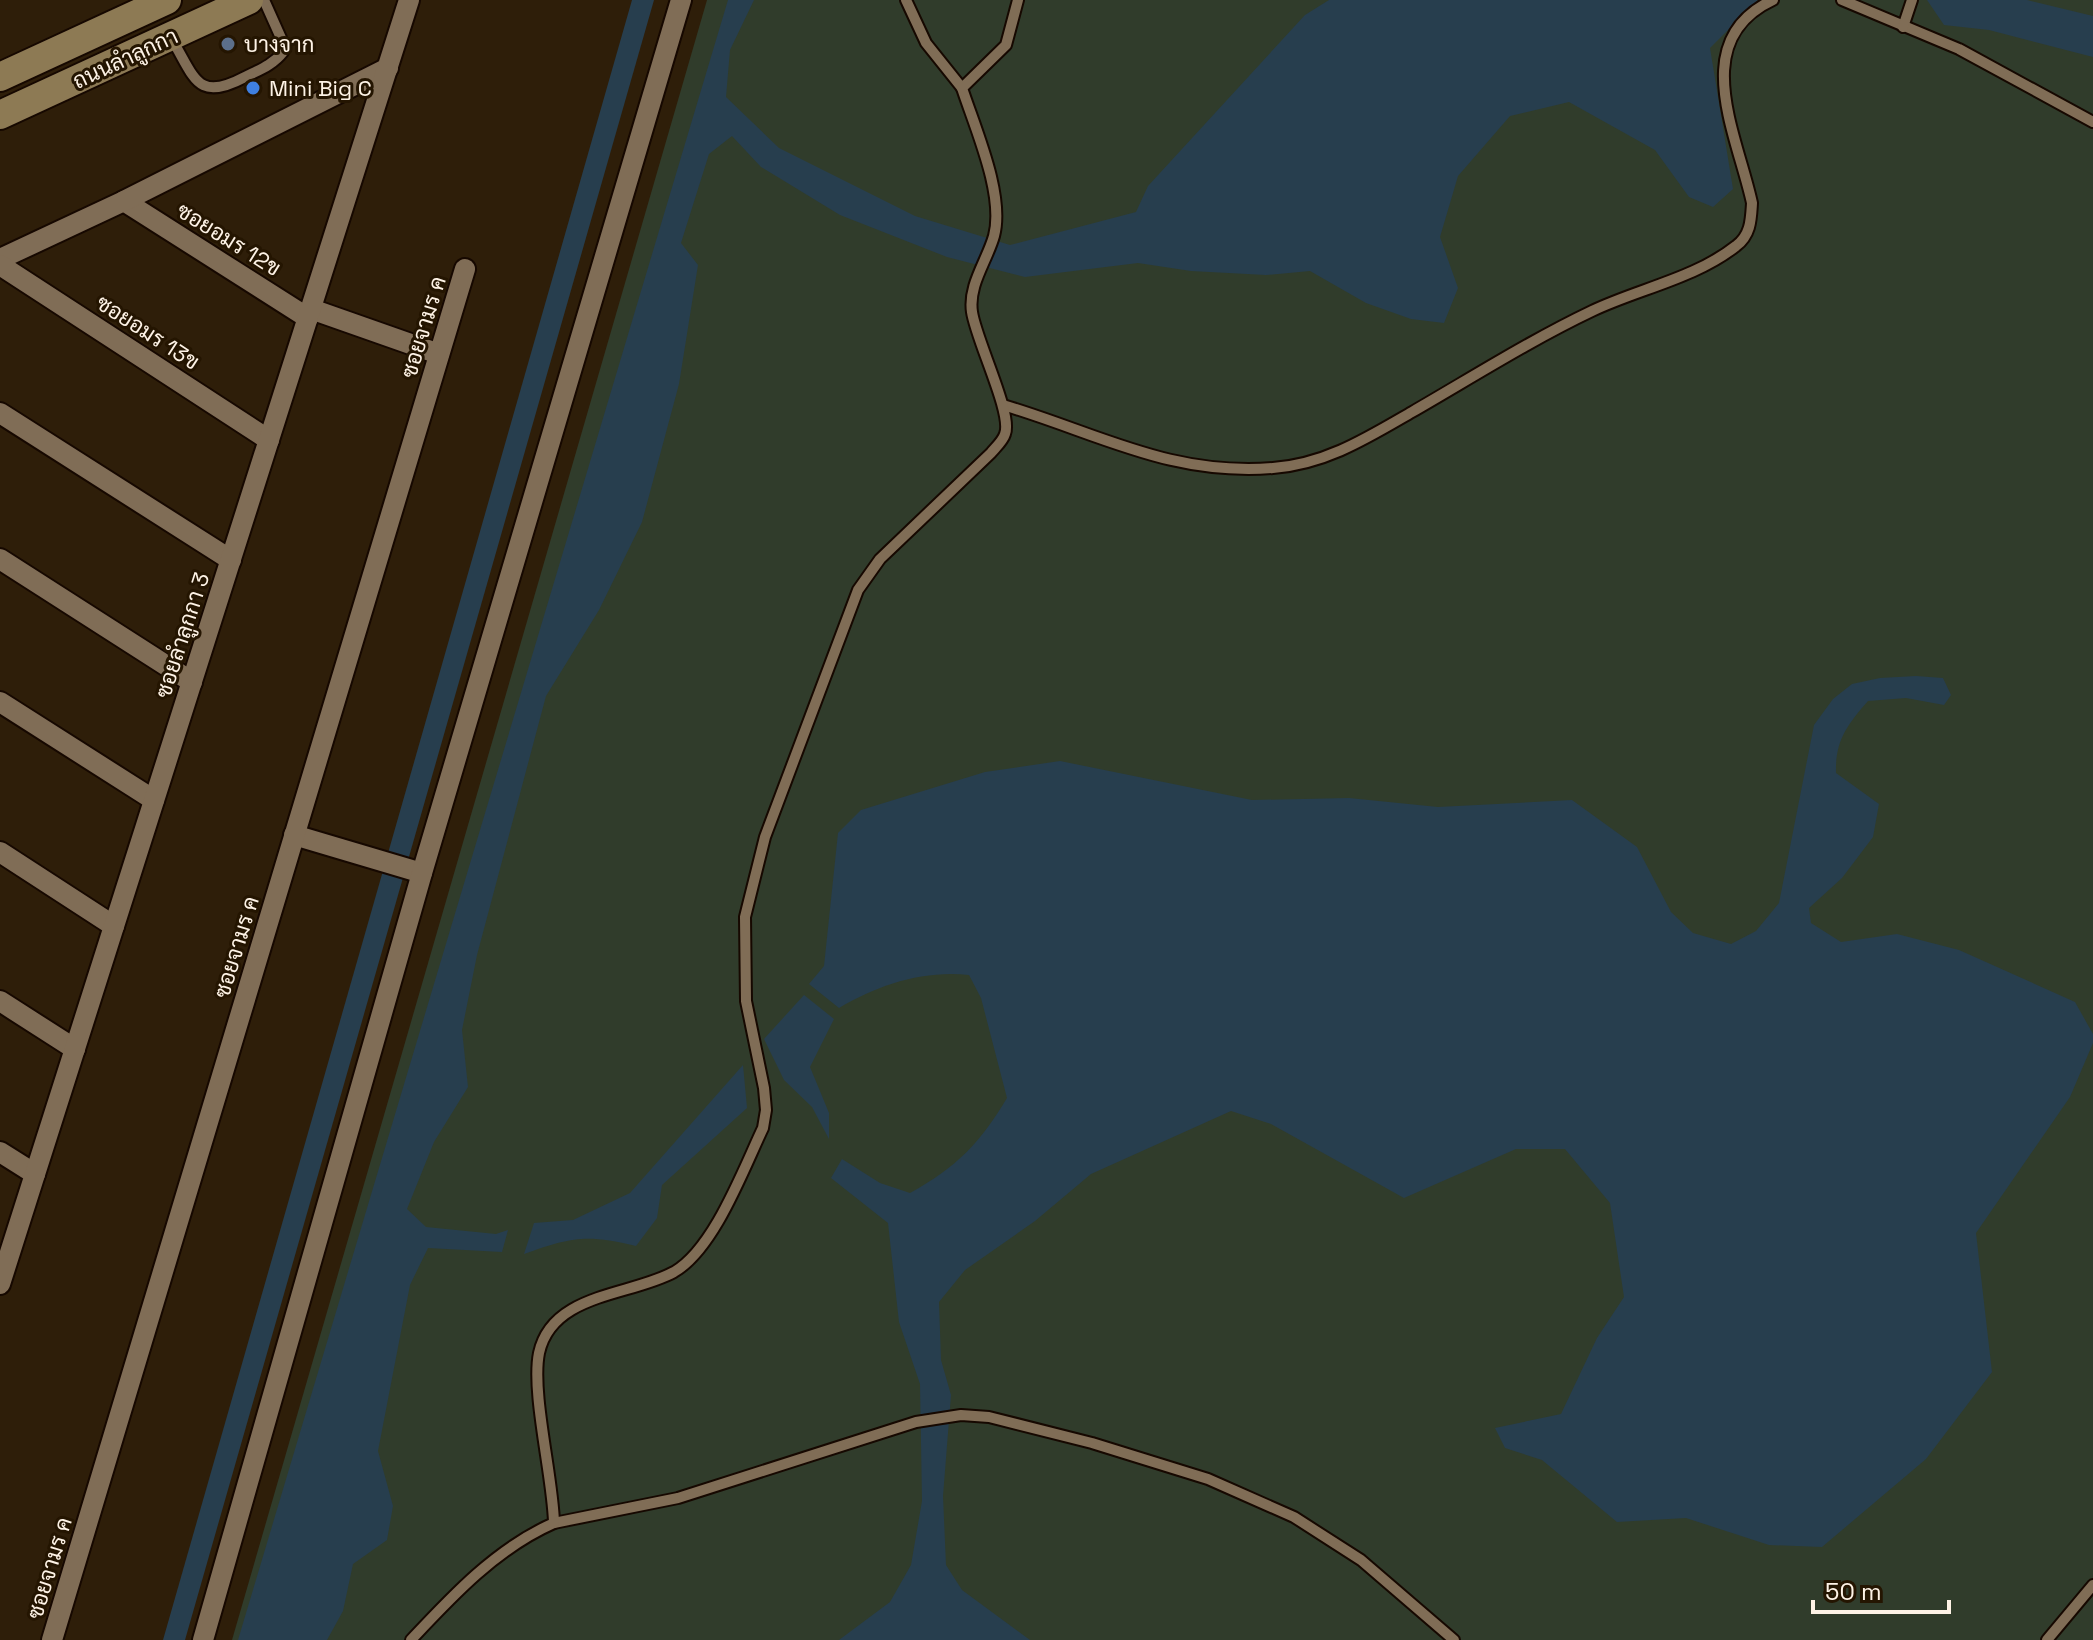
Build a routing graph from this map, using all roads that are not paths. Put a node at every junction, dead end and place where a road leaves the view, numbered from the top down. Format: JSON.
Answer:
{"nodes":[{"id":1,"x":167,"y":0,"type":"edge"},
{"id":2,"x":249,"y":0,"type":"edge"},
{"id":3,"x":264,"y":0,"type":"edge"},
{"id":4,"x":409,"y":0,"type":"edge"},
{"id":5,"x":681,"y":0,"type":"edge"},
{"id":6,"x":906,"y":0,"type":"edge"},
{"id":7,"x":1018,"y":0,"type":"edge"},
{"id":8,"x":1773,"y":0,"type":"edge"},
{"id":9,"x":1842,"y":0,"type":"edge"},
{"id":10,"x":1912,"y":0,"type":"edge"},
{"id":11,"x":1903,"y":27,"type":"junction"},
{"id":12,"x":170,"y":37,"type":"junction"},
{"id":13,"x":388,"y":68,"type":"junction"},
{"id":14,"x":0,"y":77,"type":"edge"},
{"id":15,"x":962,"y":88,"type":"junction"},
{"id":16,"x":0,"y":115,"type":"edge"},
{"id":17,"x":2093,"y":122,"type":"edge"},
{"id":18,"x":124,"y":201,"type":"junction"},
{"id":19,"x":0,"y":262,"type":"edge"},
{"id":20,"x":465,"y":269,"type":"dead end"},
{"id":21,"x":310,"y":313,"type":"junction"},
{"id":22,"x":439,"y":354,"type":"junction"},
{"id":23,"x":1003,"y":405,"type":"junction"},
{"id":24,"x":0,"y":413,"type":"edge"},
{"id":25,"x":269,"y":440,"type":"junction"},
{"id":26,"x":0,"y":559,"type":"edge"},
{"id":27,"x":231,"y":560,"type":"junction"},
{"id":28,"x":192,"y":682,"type":"junction"},
{"id":29,"x":0,"y":702,"type":"edge"},
{"id":30,"x":154,"y":800,"type":"junction"},
{"id":31,"x":294,"y":835,"type":"junction"},
{"id":32,"x":0,"y":852,"type":"edge"},
{"id":33,"x":412,"y":870,"type":"junction"},
{"id":34,"x":114,"y":926,"type":"junction"},
{"id":35,"x":0,"y":1001,"type":"edge"},
{"id":36,"x":75,"y":1049,"type":"junction"},
{"id":37,"x":0,"y":1152,"type":"edge"},
{"id":38,"x":35,"y":1174,"type":"junction"},
{"id":39,"x":0,"y":1284,"type":"edge"},
{"id":40,"x":554,"y":1523,"type":"junction"},
{"id":41,"x":2093,"y":1585,"type":"edge"},
{"id":42,"x":57,"y":1639,"type":"edge"},
{"id":43,"x":203,"y":1640,"type":"edge"},
{"id":44,"x":411,"y":1640,"type":"edge"},
{"id":45,"x":1454,"y":1640,"type":"edge"},
{"id":46,"x":2047,"y":1640,"type":"edge"}],
"edges":[{"from":1,"to":14,"type":"main road","name":"ถนนลำลูกกา"},
{"from":2,"to":12,"type":"main road","name":"ถนนลำลูกกา"},
{"from":3,"to":12,"type":"lane"},
{"from":4,"to":13,"type":"street","name":"ซอยลำลูกกา 3"},
{"from":5,"to":33,"type":"street"},
{"from":6,"to":15,"type":"lane"},
{"from":7,"to":15,"type":"lane"},
{"from":8,"to":23,"type":"lane"},
{"from":9,"to":11,"type":"lane"},
{"from":10,"to":11,"type":"lane"},
{"from":11,"to":17,"type":"lane"},
{"from":12,"to":16,"type":"main road","name":"ถนนลำลูกกา"},
{"from":13,"to":18,"type":"street"},
{"from":13,"to":21,"type":"street","name":"ซอยลำลูกกา 3"},
{"from":15,"to":23,"type":"lane"},
{"from":18,"to":19,"type":"street"},
{"from":18,"to":21,"type":"street","name":"ซอยอมร 12ข"},
{"from":19,"to":25,"type":"street","name":"ซอยอมร 13ข"},
{"from":20,"to":22,"type":"street","name":"ซอยจามร ค"},
{"from":21,"to":22,"type":"street","name":"ซอยอมร 12ข"},
{"from":21,"to":25,"type":"street","name":"ซอยลำลูกกา 3"},
{"from":22,"to":31,"type":"street","name":"ซอยจามร ค"},
{"from":23,"to":40,"type":"lane"},
{"from":24,"to":27,"type":"street"},
{"from":25,"to":27,"type":"street","name":"ซอยลำลูกกา 3"},
{"from":26,"to":28,"type":"street"},
{"from":27,"to":28,"type":"street","name":"ซอยลำลูกกา 3"},
{"from":28,"to":30,"type":"street","name":"ซอยลำลูกกา 3"},
{"from":29,"to":30,"type":"street"},
{"from":30,"to":34,"type":"street","name":"ซอยลำลูกกา 3"},
{"from":31,"to":33,"type":"street"},
{"from":31,"to":42,"type":"street","name":"ซอยจามร ค"},
{"from":32,"to":34,"type":"street"},
{"from":33,"to":43,"type":"street"},
{"from":34,"to":36,"type":"street","name":"ซอยลำลูกกา 3"},
{"from":35,"to":36,"type":"street"},
{"from":36,"to":38,"type":"street","name":"ซอยลำลูกกา 3"},
{"from":37,"to":38,"type":"street"},
{"from":38,"to":39,"type":"street","name":"ซอยลำลูกกา 3"},
{"from":40,"to":44,"type":"lane"},
{"from":40,"to":45,"type":"lane"},
{"from":41,"to":46,"type":"lane"}]}
